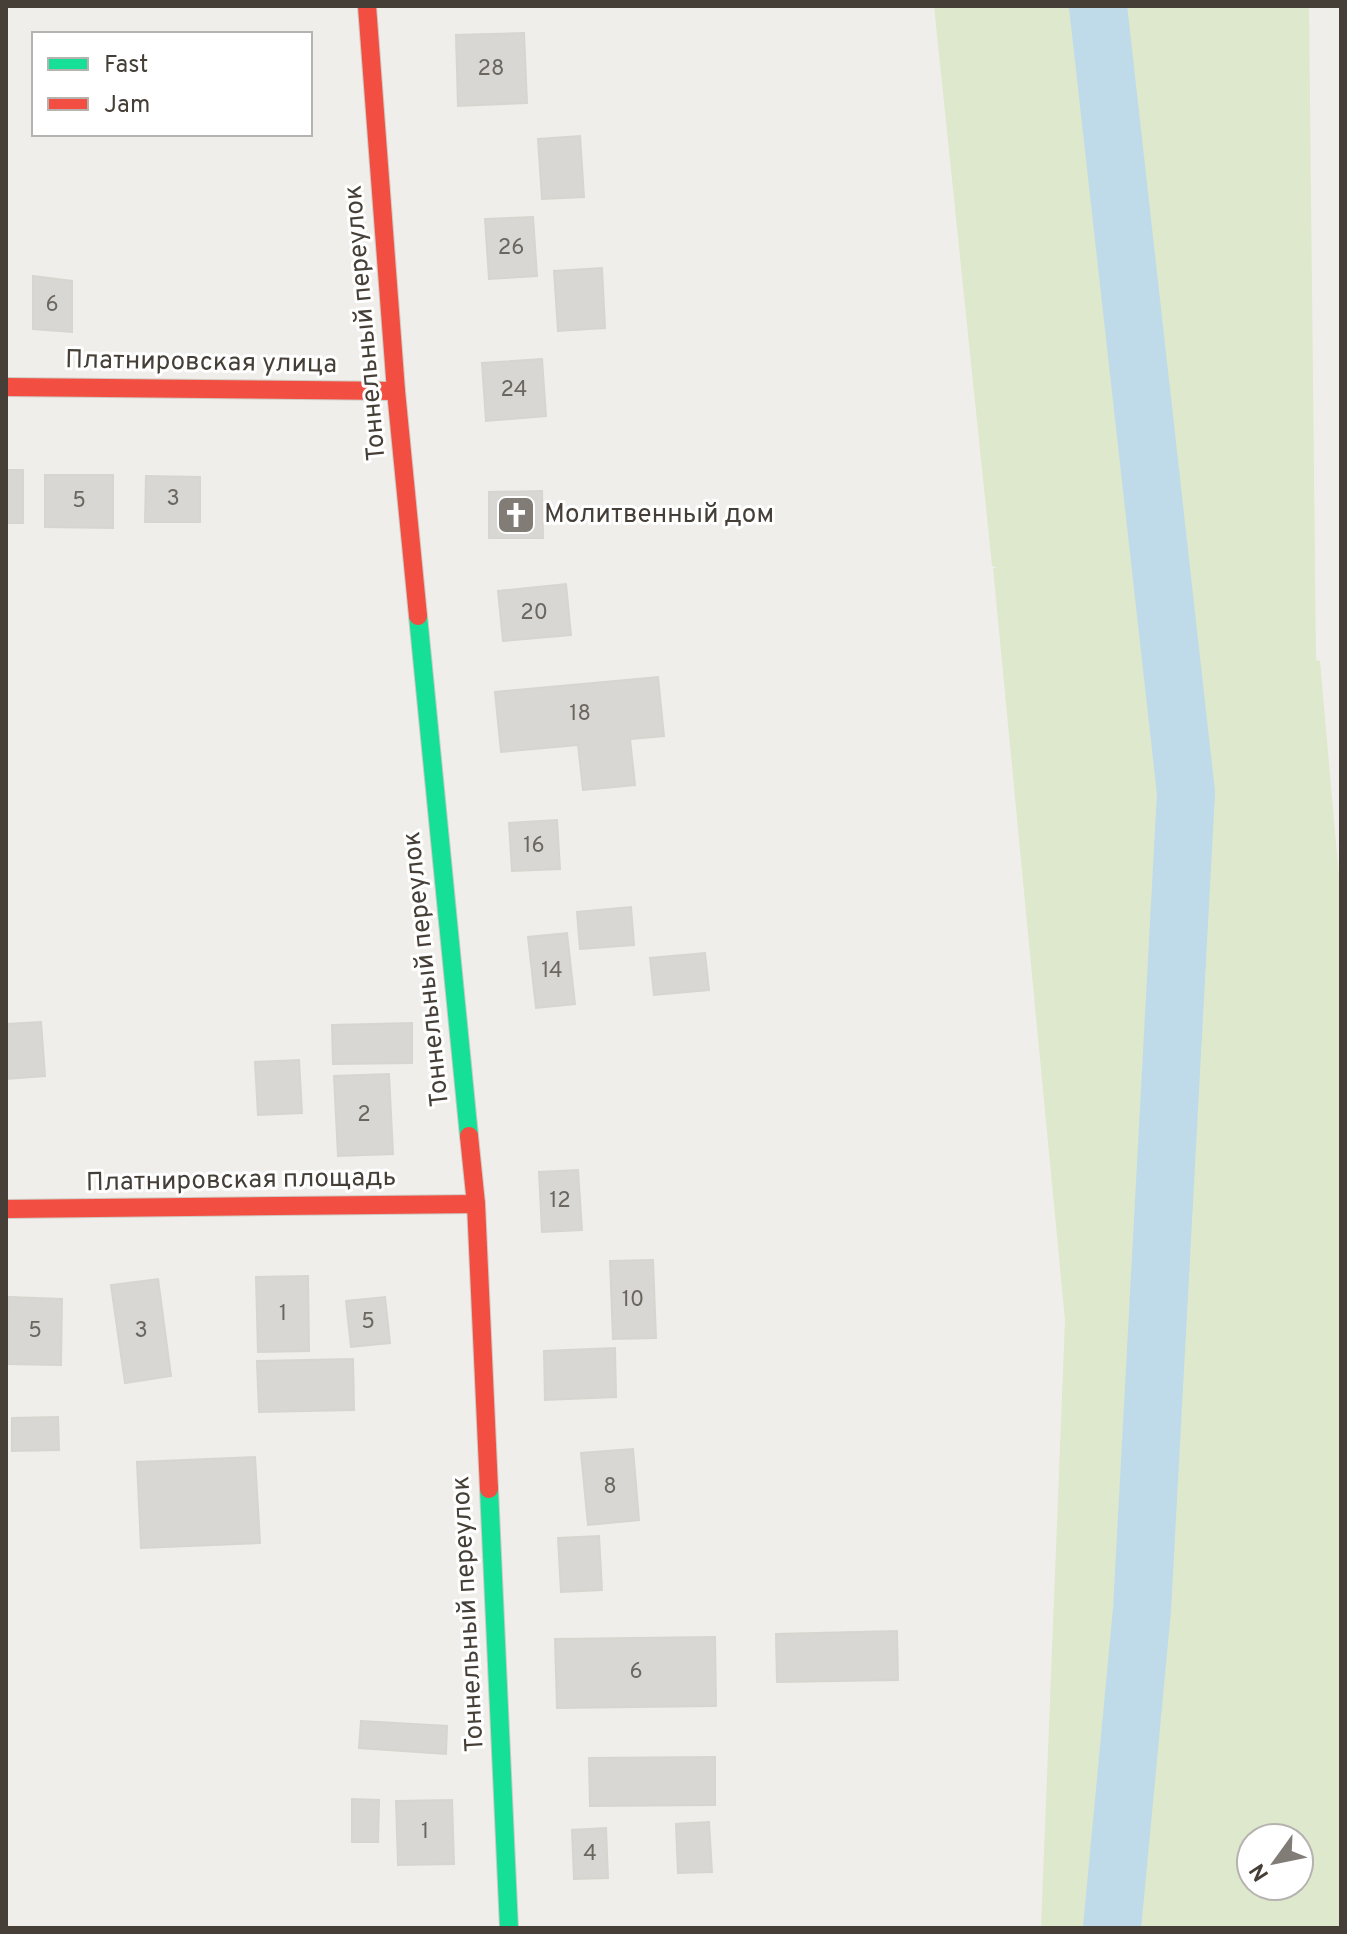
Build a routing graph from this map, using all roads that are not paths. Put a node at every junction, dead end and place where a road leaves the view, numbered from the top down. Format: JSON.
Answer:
{"nodes":[{"id":1,"x":367,"y":6,"type":"edge"},
{"id":2,"x":6,"y":387,"type":"edge"},
{"id":3,"x":396,"y":391,"type":"junction"},
{"id":4,"x":476,"y":1204,"type":"junction"},
{"id":5,"x":6,"y":1209,"type":"edge"},
{"id":6,"x":509,"y":1928,"type":"edge"}],
"edges":[{"from":1,"to":3,"type":"street","name":"Тоннельный переулок"},
{"from":2,"to":3,"type":"street","name":"Платнировская улица"},
{"from":3,"to":4,"type":"street","name":"Тоннельный переулок"},
{"from":4,"to":5,"type":"street","name":"Платнировская площадь"},
{"from":4,"to":6,"type":"street","name":"Тоннельный переулок"}]}
